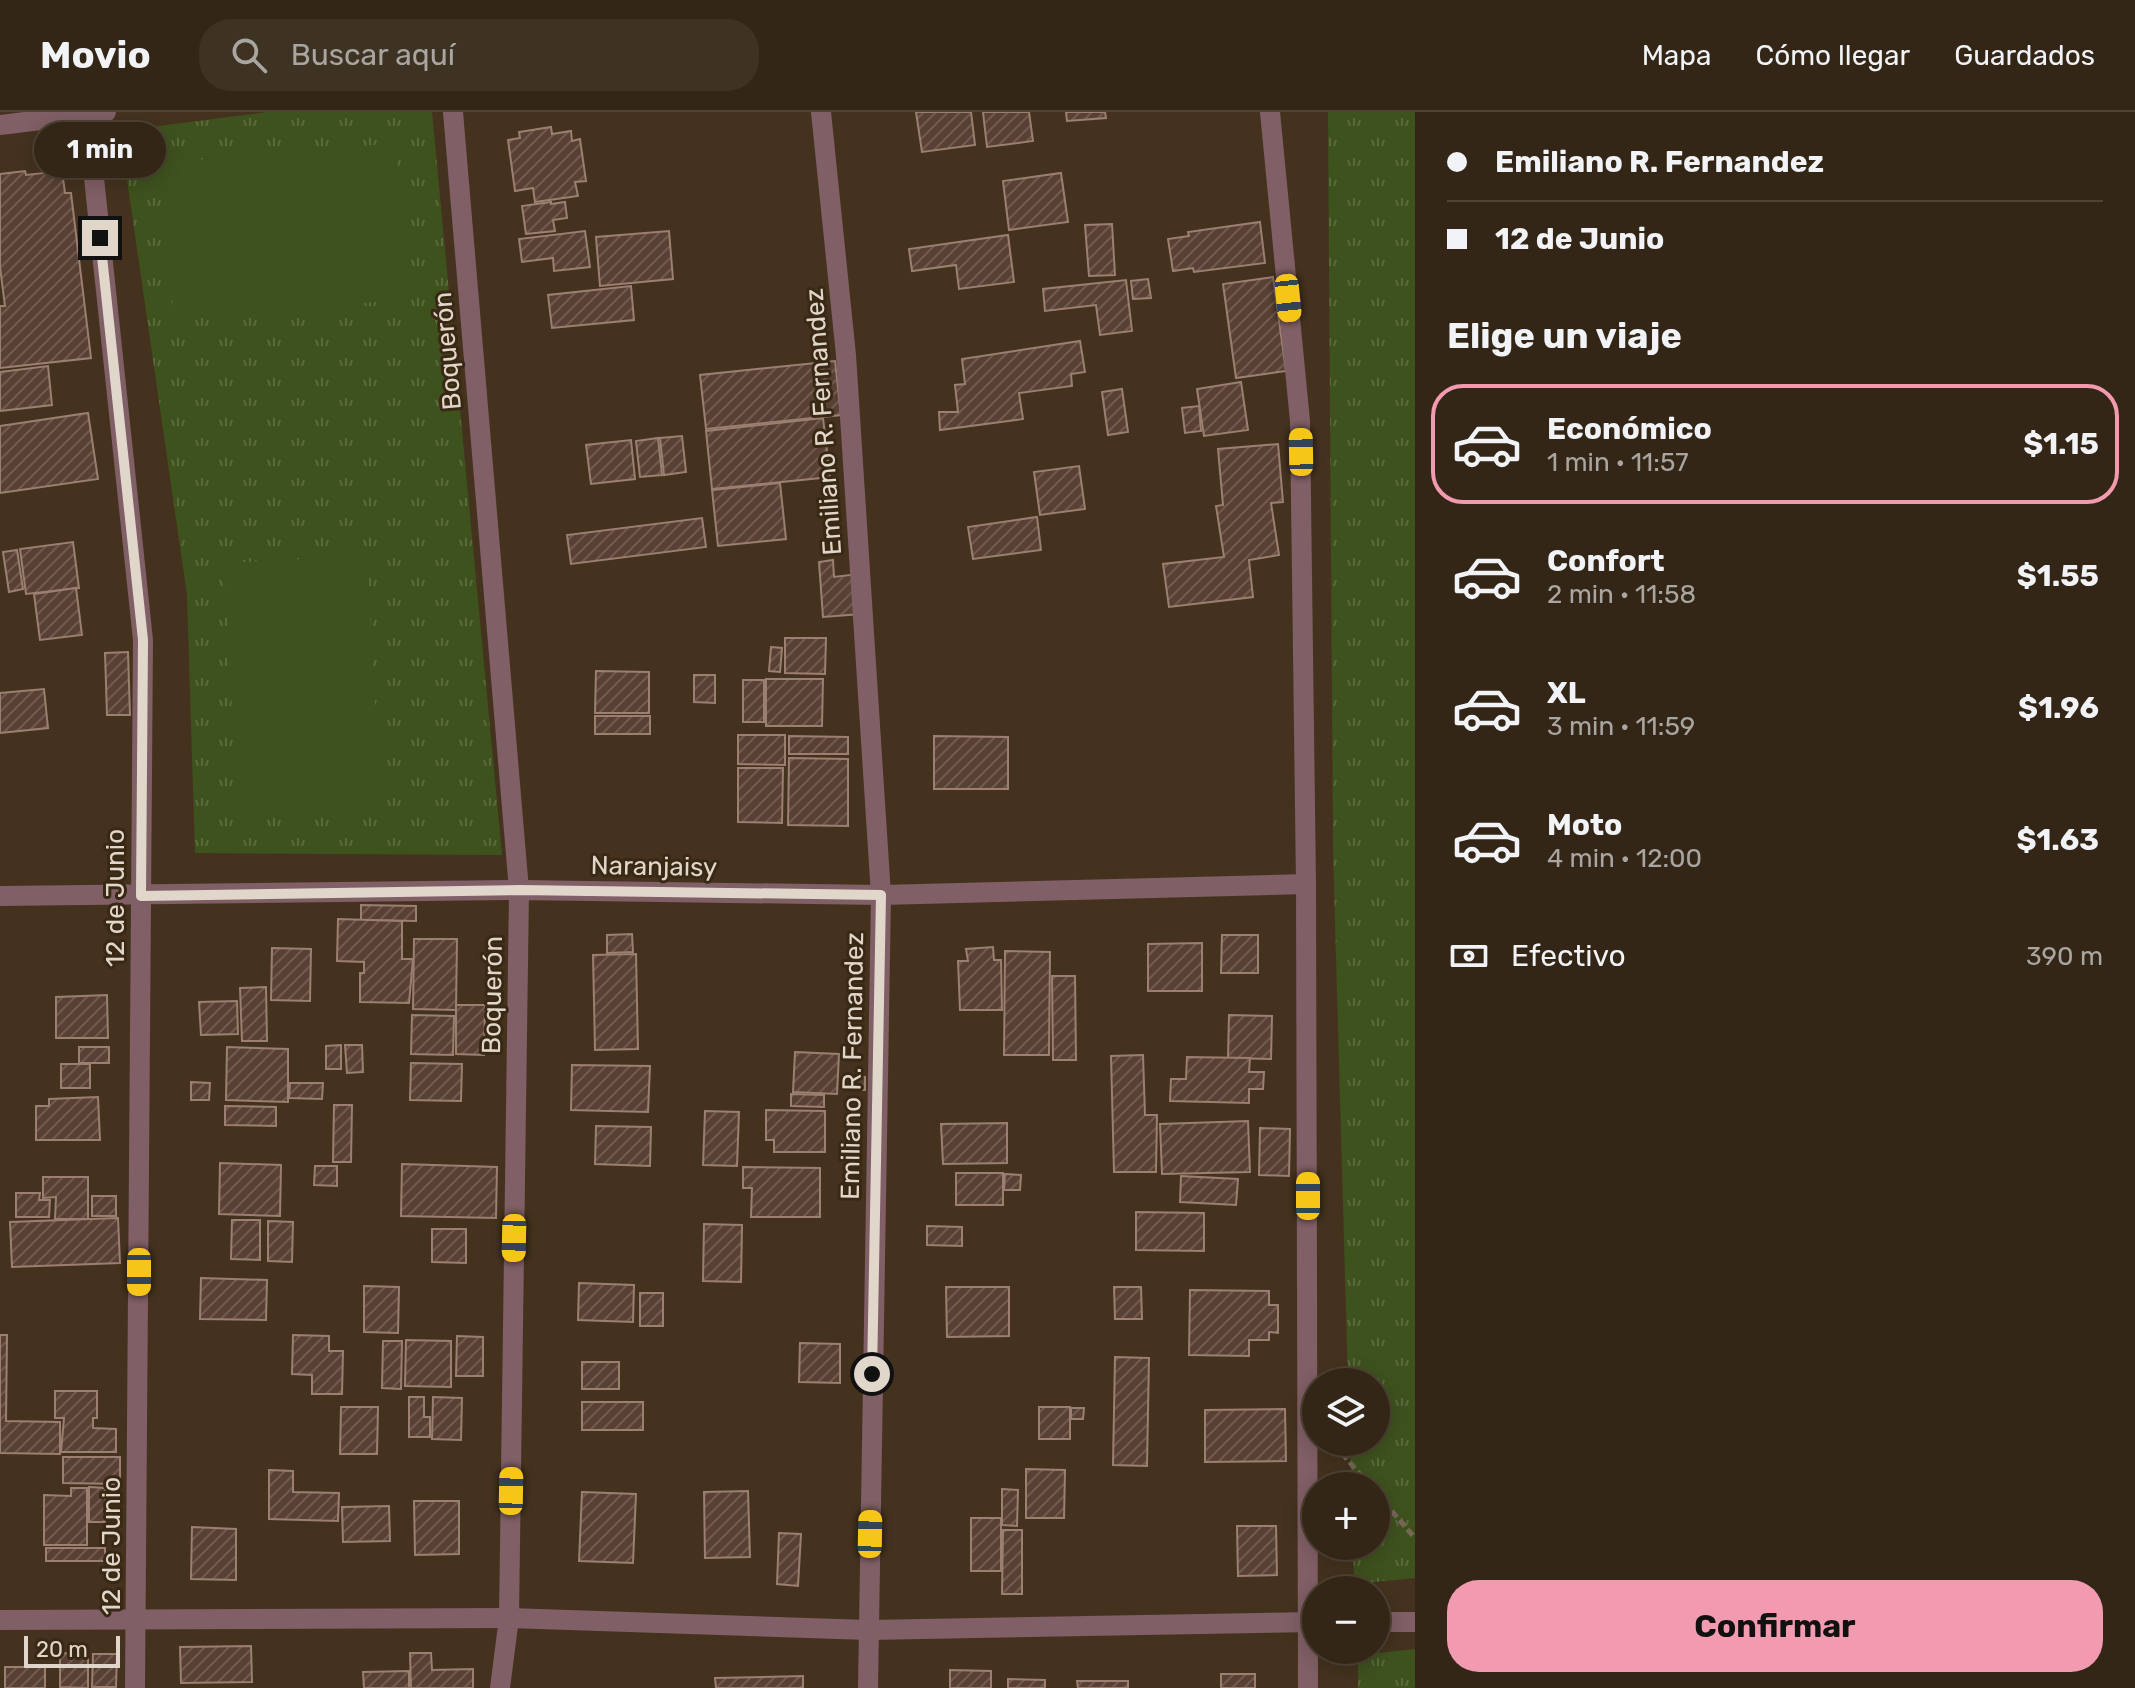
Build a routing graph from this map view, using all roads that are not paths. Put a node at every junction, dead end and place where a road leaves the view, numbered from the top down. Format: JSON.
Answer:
{"nodes":[{"id":1,"x":453,"y":112,"type":"edge"},
{"id":2,"x":821,"y":112,"type":"edge"},
{"id":3,"x":1270,"y":112,"type":"edge"},
{"id":4,"x":93,"y":113,"type":"edge"},
{"id":5,"x":0,"y":125,"type":"edge"},
{"id":6,"x":1306,"y":884,"type":"junction"},
{"id":7,"x":519,"y":890,"type":"junction"},
{"id":8,"x":881,"y":895,"type":"junction"},
{"id":9,"x":0,"y":896,"type":"edge"},
{"id":10,"x":141,"y":896,"type":"junction"},
{"id":11,"x":1313,"y":1576,"type":"edge"},
{"id":12,"x":137,"y":1617,"type":"junction"},
{"id":13,"x":509,"y":1618,"type":"junction"},
{"id":14,"x":0,"y":1620,"type":"edge"},
{"id":15,"x":1302,"y":1622,"type":"edge"},
{"id":16,"x":1390,"y":1622,"type":"edge"},
{"id":17,"x":1415,"y":1622,"type":"edge"},
{"id":18,"x":868,"y":1630,"type":"junction"},
{"id":19,"x":1310,"y":1664,"type":"edge"},
{"id":20,"x":135,"y":1688,"type":"edge"},
{"id":21,"x":500,"y":1688,"type":"edge"},
{"id":22,"x":868,"y":1688,"type":"edge"},
{"id":23,"x":1308,"y":1688,"type":"edge"}],
"edges":[{"from":1,"to":7,"type":"street","name":"Boquerón"},
{"from":2,"to":8,"type":"street","name":"Emiliano R. Fernandez"},
{"from":3,"to":6,"type":"street"},
{"from":4,"to":5,"type":"street"},
{"from":4,"to":10,"type":"street","name":"12 de Junio"},
{"from":6,"to":8,"type":"street","name":"Naranjaisy"},
{"from":6,"to":11,"type":"street"},
{"from":7,"to":8,"type":"street","name":"Naranjaisy"},
{"from":7,"to":10,"type":"street","name":"Naranjaisy"},
{"from":7,"to":13,"type":"street","name":"Boquerón"},
{"from":8,"to":18,"type":"street","name":"Emiliano R. Fernandez"},
{"from":9,"to":10,"type":"street","name":"Naranjaisy"},
{"from":10,"to":12,"type":"street","name":"12 de Junio"},
{"from":12,"to":13,"type":"street"},
{"from":12,"to":14,"type":"street"},
{"from":12,"to":20,"type":"street","name":"12 de Junio"},
{"from":13,"to":18,"type":"street"},
{"from":13,"to":21,"type":"street","name":"Boquerón"},
{"from":15,"to":18,"type":"street"},
{"from":16,"to":17,"type":"street"},
{"from":18,"to":22,"type":"street","name":"Emiliano R. Fernandez"},
{"from":19,"to":23,"type":"street"}]}
